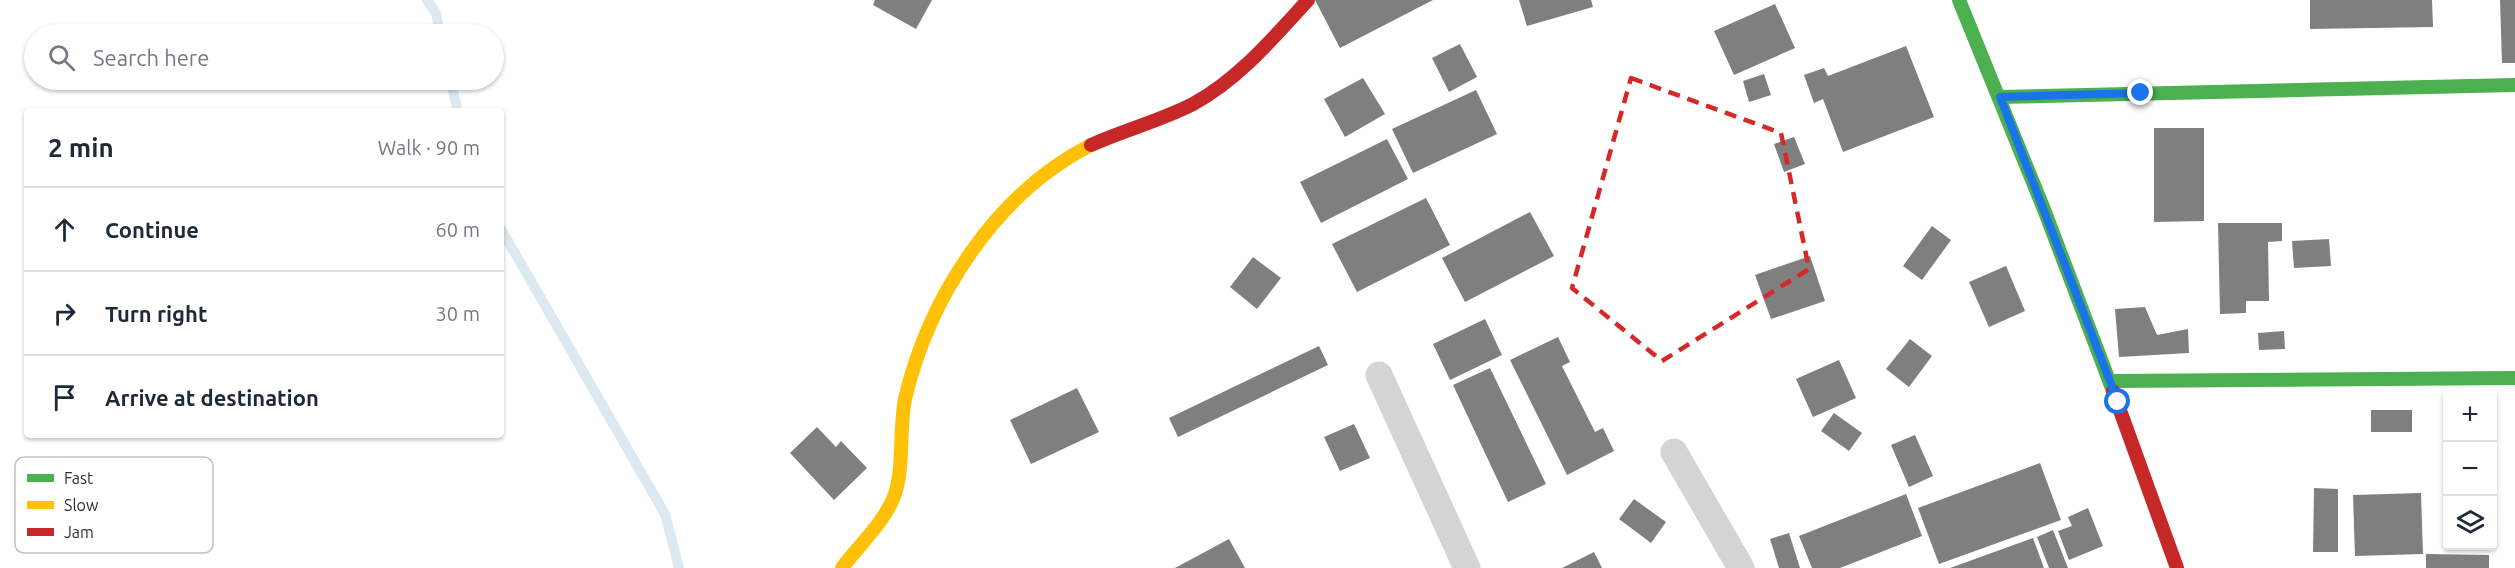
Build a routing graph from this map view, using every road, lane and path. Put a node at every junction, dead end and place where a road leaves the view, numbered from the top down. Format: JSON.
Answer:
{"nodes":[{"id":1,"x":1308,"y":0,"type":"edge"},
{"id":2,"x":1959,"y":0,"type":"edge"},
{"id":3,"x":2515,"y":85,"type":"edge"},
{"id":4,"x":2000,"y":97,"type":"junction"},
{"id":5,"x":1379,"y":375,"type":"dead end"},
{"id":6,"x":2515,"y":378,"type":"edge"},
{"id":7,"x":2111,"y":381,"type":"junction"},
{"id":8,"x":1674,"y":452,"type":"dead end"},
{"id":9,"x":842,"y":568,"type":"edge"},
{"id":10,"x":1467,"y":568,"type":"edge"},
{"id":11,"x":1740,"y":568,"type":"edge"},
{"id":12,"x":2177,"y":568,"type":"edge"}],
"edges":[{"from":1,"to":9,"type":"street"},
{"from":2,"to":4,"type":"street"},
{"from":3,"to":4,"type":"street"},
{"from":4,"to":7,"type":"street"},
{"from":5,"to":10,"type":"street"},
{"from":6,"to":7,"type":"street"},
{"from":7,"to":12,"type":"street"},
{"from":8,"to":11,"type":"street"}]}
